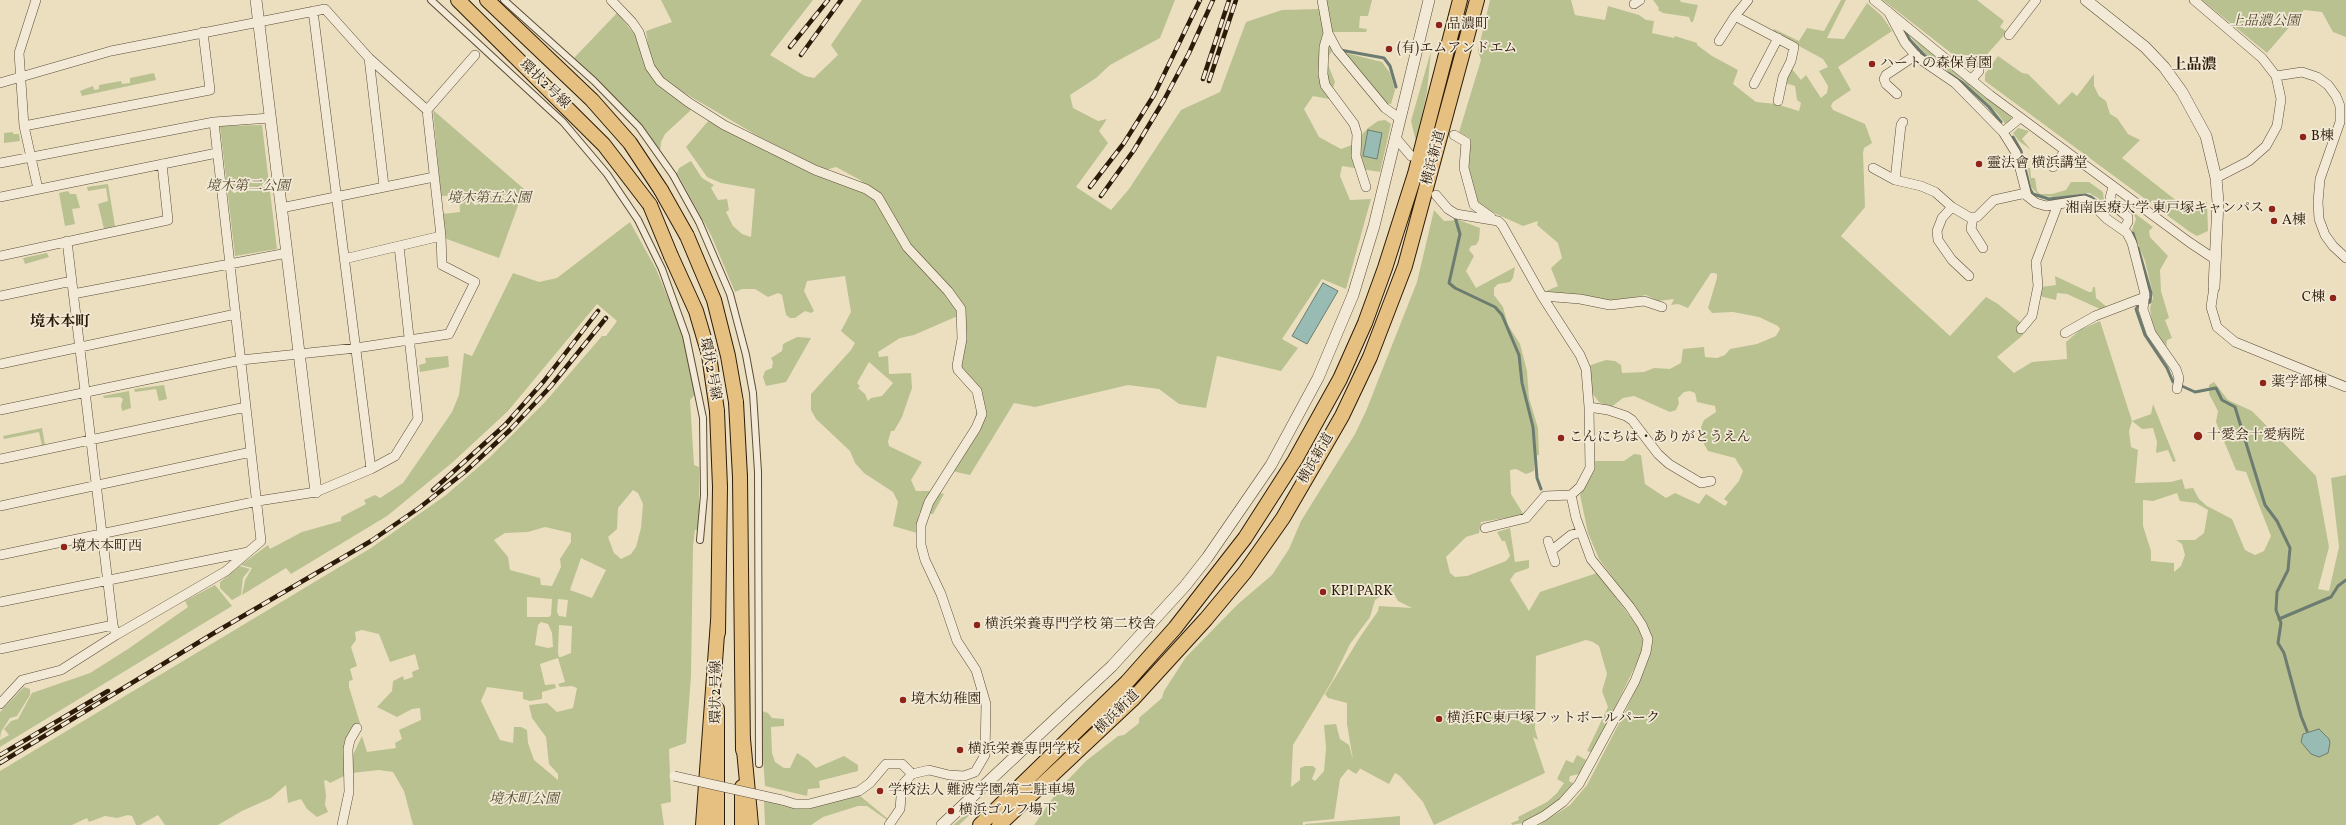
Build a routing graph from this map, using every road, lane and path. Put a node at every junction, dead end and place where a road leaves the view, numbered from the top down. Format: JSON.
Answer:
{"nodes":[{"id":1,"x":36,"y":0,"type":"edge"},
{"id":2,"x":256,"y":0,"type":"edge"},
{"id":3,"x":431,"y":0,"type":"edge"},
{"id":4,"x":458,"y":0,"type":"edge"},
{"id":5,"x":487,"y":0,"type":"edge"},
{"id":6,"x":504,"y":0,"type":"edge"},
{"id":7,"x":611,"y":0,"type":"edge"},
{"id":8,"x":1322,"y":0,"type":"edge"},
{"id":9,"x":1429,"y":0,"type":"edge"},
{"id":10,"x":1460,"y":0,"type":"edge"},
{"id":11,"x":1477,"y":0,"type":"edge"},
{"id":12,"x":1748,"y":0,"type":"edge"},
{"id":13,"x":1874,"y":0,"type":"edge"},
{"id":14,"x":2036,"y":0,"type":"edge"},
{"id":15,"x":2086,"y":0,"type":"edge"},
{"id":16,"x":2194,"y":0,"type":"edge"},
{"id":17,"x":313,"y":11,"type":"junction"},
{"id":18,"x":1888,"y":11,"type":"junction"},
{"id":19,"x":1735,"y":16,"type":"junction"},
{"id":20,"x":259,"y":21,"type":"junction"},
{"id":21,"x":203,"y":32,"type":"junction"},
{"id":22,"x":1328,"y":33,"type":"junction"},
{"id":23,"x":2009,"y":35,"type":"dead end"},
{"id":24,"x":1778,"y":38,"type":"junction"},
{"id":25,"x":1719,"y":41,"type":"dead end"},
{"id":26,"x":475,"y":55,"type":"dead end"},
{"id":27,"x":1916,"y":55,"type":"junction"},
{"id":28,"x":369,"y":58,"type":"junction"},
{"id":29,"x":1979,"y":71,"type":"dead end"},
{"id":30,"x":2276,"y":76,"type":"junction"},
{"id":31,"x":22,"y":78,"type":"junction"},
{"id":32,"x":1971,"y":80,"type":"junction"},
{"id":33,"x":0,"y":83,"type":"edge"},
{"id":34,"x":1754,"y":84,"type":"dead end"},
{"id":35,"x":1897,"y":94,"type":"dead end"},
{"id":36,"x":1778,"y":101,"type":"dead end"},
{"id":37,"x":427,"y":110,"type":"junction"},
{"id":38,"x":270,"y":118,"type":"junction"},
{"id":39,"x":1399,"y":118,"type":"junction"},
{"id":40,"x":2020,"y":118,"type":"junction"},
{"id":41,"x":214,"y":122,"type":"junction"},
{"id":42,"x":1903,"y":122,"type":"dead end"},
{"id":43,"x":24,"y":126,"type":"junction"},
{"id":44,"x":2004,"y":132,"type":"junction"},
{"id":45,"x":1454,"y":135,"type":"dead end"},
{"id":46,"x":1395,"y":137,"type":"junction"},
{"id":47,"x":2065,"y":151,"type":"junction"},
{"id":48,"x":217,"y":153,"type":"junction"},
{"id":49,"x":1411,"y":156,"type":"dead end"},
{"id":50,"x":31,"y":157,"type":"junction"},
{"id":51,"x":0,"y":164,"type":"edge"},
{"id":52,"x":162,"y":164,"type":"junction"},
{"id":53,"x":1873,"y":168,"type":"dead end"},
{"id":54,"x":2053,"y":168,"type":"dead end"},
{"id":55,"x":434,"y":177,"type":"junction"},
{"id":56,"x":2216,"y":178,"type":"junction"},
{"id":57,"x":1895,"y":180,"type":"junction"},
{"id":58,"x":384,"y":186,"type":"junction"},
{"id":59,"x":1366,"y":187,"type":"dead end"},
{"id":60,"x":2113,"y":187,"type":"junction"},
{"id":61,"x":38,"y":189,"type":"junction"},
{"id":62,"x":2026,"y":193,"type":"junction"},
{"id":63,"x":1436,"y":195,"type":"dead end"},
{"id":64,"x":0,"y":197,"type":"edge"},
{"id":65,"x":336,"y":197,"type":"junction"},
{"id":66,"x":2058,"y":204,"type":"junction"},
{"id":67,"x":1952,"y":206,"type":"junction"},
{"id":68,"x":281,"y":208,"type":"junction"},
{"id":69,"x":1973,"y":217,"type":"junction"},
{"id":70,"x":1498,"y":221,"type":"junction"},
{"id":71,"x":2123,"y":230,"type":"junction"},
{"id":72,"x":441,"y":236,"type":"junction"},
{"id":73,"x":67,"y":241,"type":"junction"},
{"id":74,"x":399,"y":246,"type":"junction"},
{"id":75,"x":1983,"y":248,"type":"dead end"},
{"id":76,"x":287,"y":253,"type":"junction"},
{"id":77,"x":0,"y":256,"type":"edge"},
{"id":78,"x":2346,"y":258,"type":"edge"},
{"id":79,"x":344,"y":259,"type":"junction"},
{"id":80,"x":2216,"y":260,"type":"junction"},
{"id":81,"x":230,"y":263,"type":"junction"},
{"id":82,"x":1969,"y":276,"type":"dead end"},
{"id":83,"x":72,"y":281,"type":"junction"},
{"id":84,"x":2214,"y":287,"type":"joint"},
{"id":85,"x":74,"y":294,"type":"junction"},
{"id":86,"x":0,"y":296,"type":"edge"},
{"id":87,"x":1542,"y":296,"type":"junction"},
{"id":88,"x":2144,"y":303,"type":"junction"},
{"id":89,"x":1662,"y":307,"type":"dead end"},
{"id":90,"x":236,"y":314,"type":"junction"},
{"id":91,"x":2021,"y":329,"type":"dead end"},
{"id":92,"x":2065,"y":333,"type":"dead end"},
{"id":93,"x":410,"y":340,"type":"junction"},
{"id":94,"x":80,"y":348,"type":"junction"},
{"id":95,"x":356,"y":348,"type":"junction"},
{"id":96,"x":299,"y":354,"type":"junction"},
{"id":97,"x":241,"y":360,"type":"junction"},
{"id":98,"x":0,"y":364,"type":"edge"},
{"id":99,"x":2178,"y":386,"type":"dead end"},
{"id":100,"x":2346,"y":387,"type":"edge"},
{"id":101,"x":86,"y":394,"type":"junction"},
{"id":102,"x":1589,"y":407,"type":"junction"},
{"id":103,"x":246,"y":408,"type":"junction"},
{"id":104,"x":0,"y":410,"type":"edge"},
{"id":105,"x":92,"y":440,"type":"junction"},
{"id":106,"x":251,"y":452,"type":"junction"},
{"id":107,"x":0,"y":459,"type":"edge"},
{"id":108,"x":371,"y":469,"type":"junction"},
{"id":109,"x":1710,"y":481,"type":"dead end"},
{"id":110,"x":97,"y":486,"type":"junction"},
{"id":111,"x":316,"y":492,"type":"junction"},
{"id":112,"x":1571,"y":495,"type":"junction"},
{"id":113,"x":258,"y":501,"type":"junction"},
{"id":114,"x":0,"y":506,"type":"edge"},
{"id":115,"x":1484,"y":528,"type":"dead end"},
{"id":116,"x":1581,"y":532,"type":"junction"},
{"id":117,"x":103,"y":534,"type":"junction"},
{"id":118,"x":700,"y":540,"type":"dead end"},
{"id":119,"x":1548,"y":541,"type":"dead end"},
{"id":120,"x":249,"y":551,"type":"junction"},
{"id":121,"x":1552,"y":551,"type":"junction"},
{"id":122,"x":0,"y":555,"type":"edge"},
{"id":123,"x":1556,"y":562,"type":"dead end"},
{"id":124,"x":108,"y":580,"type":"junction"},
{"id":125,"x":0,"y":602,"type":"edge"},
{"id":126,"x":718,"y":621,"type":"junction"},
{"id":127,"x":113,"y":625,"type":"junction"},
{"id":128,"x":116,"y":635,"type":"junction"},
{"id":129,"x":0,"y":649,"type":"edge"},
{"id":130,"x":4,"y":695,"type":"edge"},
{"id":131,"x":0,"y":704,"type":"edge"},
{"id":132,"x":357,"y":728,"type":"dead end"},
{"id":133,"x":743,"y":739,"type":"junction"},
{"id":134,"x":1081,"y":750,"type":"junction"},
{"id":135,"x":759,"y":764,"type":"dead end"},
{"id":136,"x":912,"y":774,"type":"junction"},
{"id":137,"x":674,"y":776,"type":"dead end"},
{"id":138,"x":342,"y":825,"type":"edge"},
{"id":139,"x":703,"y":825,"type":"edge"},
{"id":140,"x":717,"y":825,"type":"edge"},
{"id":141,"x":742,"y":825,"type":"edge"},
{"id":142,"x":750,"y":825,"type":"edge"},
{"id":143,"x":889,"y":825,"type":"edge"},
{"id":144,"x":942,"y":825,"type":"edge"},
{"id":145,"x":980,"y":825,"type":"edge"},
{"id":146,"x":1000,"y":825,"type":"edge"},
{"id":147,"x":1012,"y":825,"type":"edge"},
{"id":148,"x":1527,"y":825,"type":"edge"}],
"edges":[{"from":1,"to":31,"type":"street"},
{"from":2,"to":20,"type":"street"},
{"from":3,"to":118,"type":"street","bridge":true},
{"from":4,"to":126,"type":"main road","name":"環状2号線","bridge":true},
{"from":5,"to":133,"type":"main road","name":"環状2号線","bridge":true},
{"from":6,"to":135,"type":"street","bridge":true},
{"from":7,"to":136,"type":"street"},
{"from":8,"to":22,"type":"street"},
{"from":9,"to":39,"type":"street"},
{"from":10,"to":145,"type":"main road","name":"横浜新道"},
{"from":11,"to":134,"type":"main road","name":"横浜新道"},
{"from":12,"to":19,"type":"street"},
{"from":13,"to":18,"type":"street"},
{"from":14,"to":23,"type":"street"},
{"from":15,"to":56,"type":"street"},
{"from":16,"to":30,"type":"street"},
{"from":17,"to":20,"type":"street"},
{"from":17,"to":28,"type":"street"},
{"from":17,"to":65,"type":"street"},
{"from":18,"to":27,"type":"street"},
{"from":18,"to":32,"type":"street"},
{"from":19,"to":24,"type":"street"},
{"from":19,"to":25,"type":"street"},
{"from":20,"to":21,"type":"street"},
{"from":20,"to":38,"type":"street"},
{"from":21,"to":31,"type":"street"},
{"from":21,"to":43,"type":"street"},
{"from":22,"to":39,"type":"street"},
{"from":22,"to":59,"type":"street"},
{"from":24,"to":34,"type":"street"},
{"from":24,"to":36,"type":"street"},
{"from":26,"to":37,"type":"street"},
{"from":27,"to":35,"type":"street"},
{"from":27,"to":44,"type":"street"},
{"from":28,"to":37,"type":"street"},
{"from":28,"to":58,"type":"street"},
{"from":29,"to":32,"type":"street"},
{"from":30,"to":56,"type":"street"},
{"from":30,"to":78,"type":"street"},
{"from":31,"to":33,"type":"street"},
{"from":31,"to":43,"type":"street"},
{"from":32,"to":40,"type":"street"},
{"from":37,"to":55,"type":"street"},
{"from":38,"to":41,"type":"street"},
{"from":38,"to":68,"type":"street"},
{"from":39,"to":46,"type":"street"},
{"from":40,"to":44,"type":"street"},
{"from":40,"to":47,"type":"street"},
{"from":41,"to":48,"type":"street"},
{"from":41,"to":50,"type":"street"},
{"from":42,"to":57,"type":"street"},
{"from":43,"to":50,"type":"street"},
{"from":44,"to":62,"type":"street"},
{"from":45,"to":70,"type":"street"},
{"from":46,"to":49,"type":"street"},
{"from":46,"to":144,"type":"street"},
{"from":47,"to":54,"type":"street"},
{"from":47,"to":60,"type":"street"},
{"from":48,"to":52,"type":"street"},
{"from":48,"to":81,"type":"street"},
{"from":50,"to":51,"type":"street"},
{"from":50,"to":61,"type":"street"},
{"from":52,"to":61,"type":"street"},
{"from":52,"to":73,"type":"street"},
{"from":53,"to":57,"type":"street"},
{"from":55,"to":58,"type":"street"},
{"from":55,"to":72,"type":"street"},
{"from":56,"to":80,"type":"street"},
{"from":57,"to":67,"type":"street"},
{"from":58,"to":65,"type":"street"},
{"from":60,"to":71,"type":"street"},
{"from":60,"to":80,"type":"street"},
{"from":61,"to":64,"type":"street"},
{"from":62,"to":66,"type":"street"},
{"from":62,"to":69,"type":"street"},
{"from":63,"to":70,"type":"street"},
{"from":65,"to":68,"type":"street"},
{"from":65,"to":79,"type":"street"},
{"from":66,"to":71,"type":"street"},
{"from":66,"to":91,"type":"street"},
{"from":67,"to":69,"type":"street"},
{"from":67,"to":82,"type":"street"},
{"from":68,"to":76,"type":"street"},
{"from":69,"to":75,"type":"street"},
{"from":70,"to":87,"type":"street"},
{"from":71,"to":88,"type":"street"},
{"from":72,"to":74,"type":"street"},
{"from":72,"to":93,"type":"street"},
{"from":73,"to":77,"type":"street"},
{"from":73,"to":83,"type":"street"},
{"from":74,"to":79,"type":"street"},
{"from":74,"to":93,"type":"street"},
{"from":76,"to":81,"type":"street"},
{"from":76,"to":96,"type":"street"},
{"from":79,"to":95,"type":"street"},
{"from":80,"to":84,"type":"street"},
{"from":81,"to":85,"type":"street"},
{"from":81,"to":90,"type":"street"},
{"from":83,"to":85,"type":"street"},
{"from":83,"to":86,"type":"street"},
{"from":84,"to":100,"type":"street"},
{"from":85,"to":94,"type":"street"},
{"from":87,"to":89,"type":"street"},
{"from":87,"to":102,"type":"street"},
{"from":88,"to":92,"type":"street"},
{"from":88,"to":99,"type":"street"},
{"from":90,"to":94,"type":"street"},
{"from":90,"to":97,"type":"street"},
{"from":93,"to":95,"type":"street"},
{"from":93,"to":108,"type":"street"},
{"from":94,"to":98,"type":"street"},
{"from":94,"to":101,"type":"street"},
{"from":95,"to":96,"type":"street"},
{"from":95,"to":108,"type":"street"},
{"from":96,"to":97,"type":"street"},
{"from":96,"to":111,"type":"street"},
{"from":97,"to":101,"type":"street"},
{"from":97,"to":103,"type":"street"},
{"from":101,"to":104,"type":"street"},
{"from":101,"to":105,"type":"street"},
{"from":102,"to":109,"type":"street"},
{"from":102,"to":112,"type":"street"},
{"from":103,"to":105,"type":"street"},
{"from":103,"to":106,"type":"street"},
{"from":105,"to":107,"type":"street"},
{"from":105,"to":110,"type":"street"},
{"from":106,"to":110,"type":"street"},
{"from":106,"to":113,"type":"street"},
{"from":108,"to":111,"type":"street"},
{"from":110,"to":114,"type":"street"},
{"from":110,"to":117,"type":"street"},
{"from":111,"to":113,"type":"street"},
{"from":112,"to":115,"type":"street"},
{"from":112,"to":116,"type":"street"},
{"from":113,"to":117,"type":"street"},
{"from":113,"to":120,"type":"street"},
{"from":116,"to":121,"type":"street"},
{"from":116,"to":148,"type":"street"},
{"from":117,"to":122,"type":"street"},
{"from":117,"to":124,"type":"street"},
{"from":119,"to":121,"type":"street"},
{"from":120,"to":124,"type":"street"},
{"from":120,"to":128,"type":"street"},
{"from":121,"to":123,"type":"street"},
{"from":124,"to":125,"type":"street"},
{"from":124,"to":127,"type":"street"},
{"from":126,"to":139,"type":"main road"},
{"from":126,"to":140,"type":"main road","name":"環状2号線"},
{"from":127,"to":128,"type":"street"},
{"from":127,"to":129,"type":"street"},
{"from":128,"to":130,"type":"street"},
{"from":130,"to":131,"type":"street"},
{"from":132,"to":138,"type":"street"},
{"from":133,"to":141,"type":"main road","name":"環状2号線"},
{"from":133,"to":142,"type":"main road"},
{"from":134,"to":146,"type":"main road","name":"横浜新道"},
{"from":134,"to":147,"type":"main road"},
{"from":136,"to":137,"type":"street","bridge":true},
{"from":136,"to":143,"type":"street"}]}
